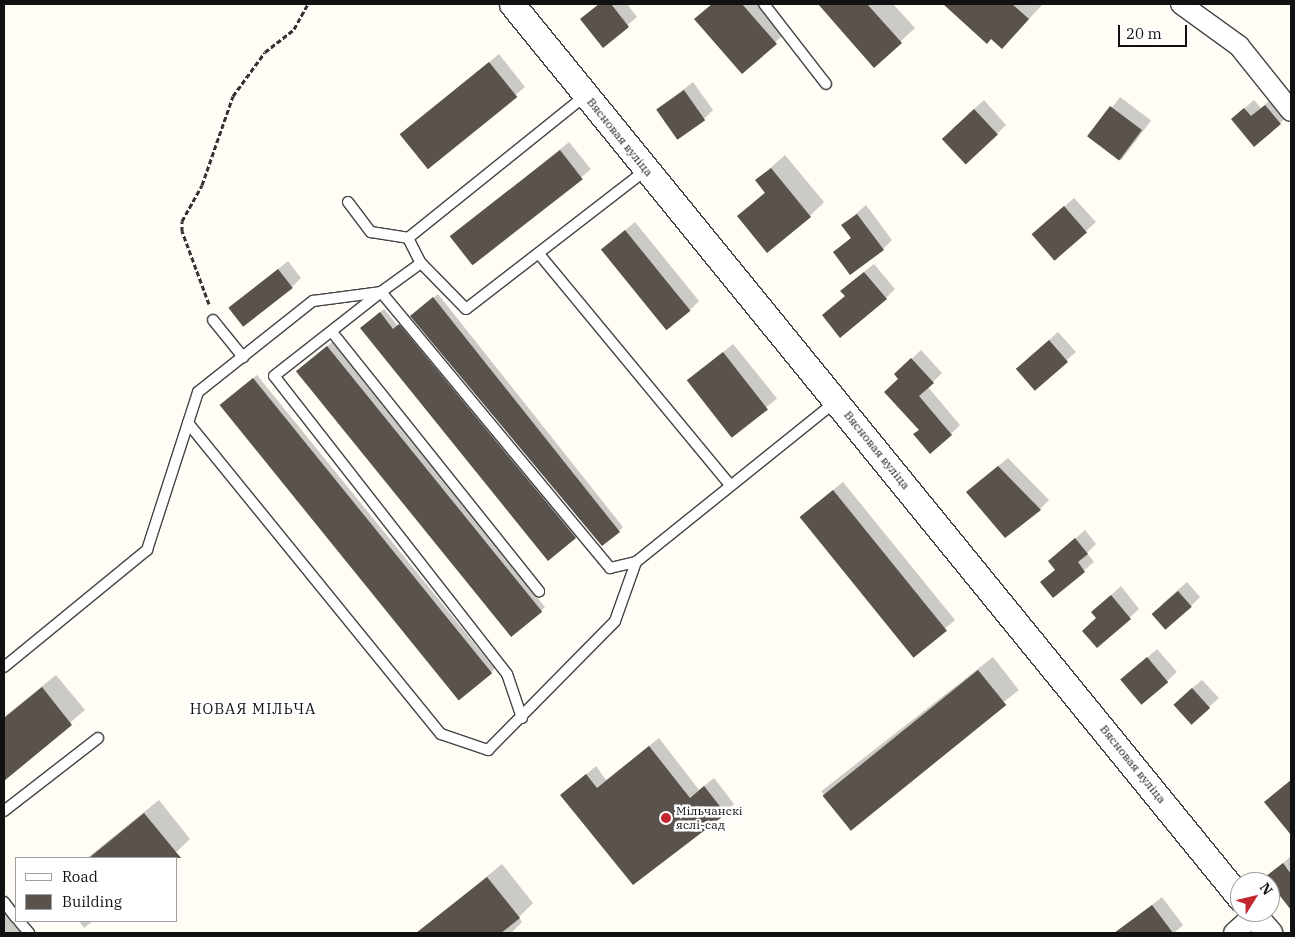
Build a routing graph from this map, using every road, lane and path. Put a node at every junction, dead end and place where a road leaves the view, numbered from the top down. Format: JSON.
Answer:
{"nodes":[{"id":1,"x":308,"y":4,"type":"edge"},
{"id":2,"x":512,"y":4,"type":"edge"},
{"id":3,"x":764,"y":4,"type":"edge"},
{"id":4,"x":1181,"y":4,"type":"edge"},
{"id":5,"x":826,"y":84,"type":"dead end"},
{"id":6,"x":586,"y":95,"type":"junction"},
{"id":7,"x":1291,"y":111,"type":"edge"},
{"id":8,"x":646,"y":170,"type":"junction"},
{"id":9,"x":348,"y":202,"type":"dead end"},
{"id":10,"x":408,"y":238,"type":"junction"},
{"id":11,"x":539,"y":254,"type":"junction"},
{"id":12,"x":420,"y":263,"type":"junction"},
{"id":13,"x":381,"y":292,"type":"junction"},
{"id":14,"x":213,"y":320,"type":"joint"},
{"id":15,"x":332,"y":332,"type":"junction"},
{"id":16,"x":242,"y":357,"type":"junction"},
{"id":17,"x":836,"y":401,"type":"junction"},
{"id":18,"x":188,"y":423,"type":"junction"},
{"id":19,"x":729,"y":484,"type":"junction"},
{"id":20,"x":636,"y":562,"type":"junction"},
{"id":21,"x":539,"y":591,"type":"dead end"},
{"id":22,"x":4,"y":667,"type":"edge"},
{"id":23,"x":522,"y":718,"type":"junction"},
{"id":24,"x":98,"y":738,"type":"dead end"},
{"id":25,"x":4,"y":811,"type":"edge"},
{"id":26,"x":1230,"y":887,"type":"edge"},
{"id":27,"x":4,"y":902,"type":"edge"},
{"id":28,"x":15,"y":917,"type":"edge"},
{"id":29,"x":20,"y":922,"type":"edge"},
{"id":30,"x":1246,"y":922,"type":"edge"},
{"id":31,"x":29,"y":933,"type":"edge"},
{"id":32,"x":1234,"y":933,"type":"edge"}],
"edges":[{"from":1,"to":14,"type":"path"},
{"from":2,"to":6,"type":"street","name":"Вясновая вуліца"},
{"from":3,"to":5,"type":"lane"},
{"from":4,"to":7,"type":"street"},
{"from":6,"to":8,"type":"street","name":"Вясновая вуліца"},
{"from":6,"to":10,"type":"lane"},
{"from":8,"to":11,"type":"lane"},
{"from":8,"to":17,"type":"street","name":"Вясновая вуліца"},
{"from":9,"to":10,"type":"lane"},
{"from":10,"to":12,"type":"lane"},
{"from":11,"to":12,"type":"lane"},
{"from":11,"to":19,"type":"lane"},
{"from":12,"to":13,"type":"lane"},
{"from":13,"to":15,"type":"lane"},
{"from":13,"to":16,"type":"lane"},
{"from":13,"to":20,"type":"lane"},
{"from":14,"to":16,"type":"lane"},
{"from":15,"to":21,"type":"lane"},
{"from":15,"to":23,"type":"lane"},
{"from":16,"to":18,"type":"lane"},
{"from":17,"to":19,"type":"lane"},
{"from":17,"to":26,"type":"street","name":"Вясновая вуліца"},
{"from":18,"to":22,"type":"lane"},
{"from":18,"to":23,"type":"lane"},
{"from":19,"to":20,"type":"lane"},
{"from":20,"to":23,"type":"lane"},
{"from":24,"to":25,"type":"lane"},
{"from":27,"to":28,"type":"lane"},
{"from":29,"to":31,"type":"lane"},
{"from":30,"to":32,"type":"street"}]}
